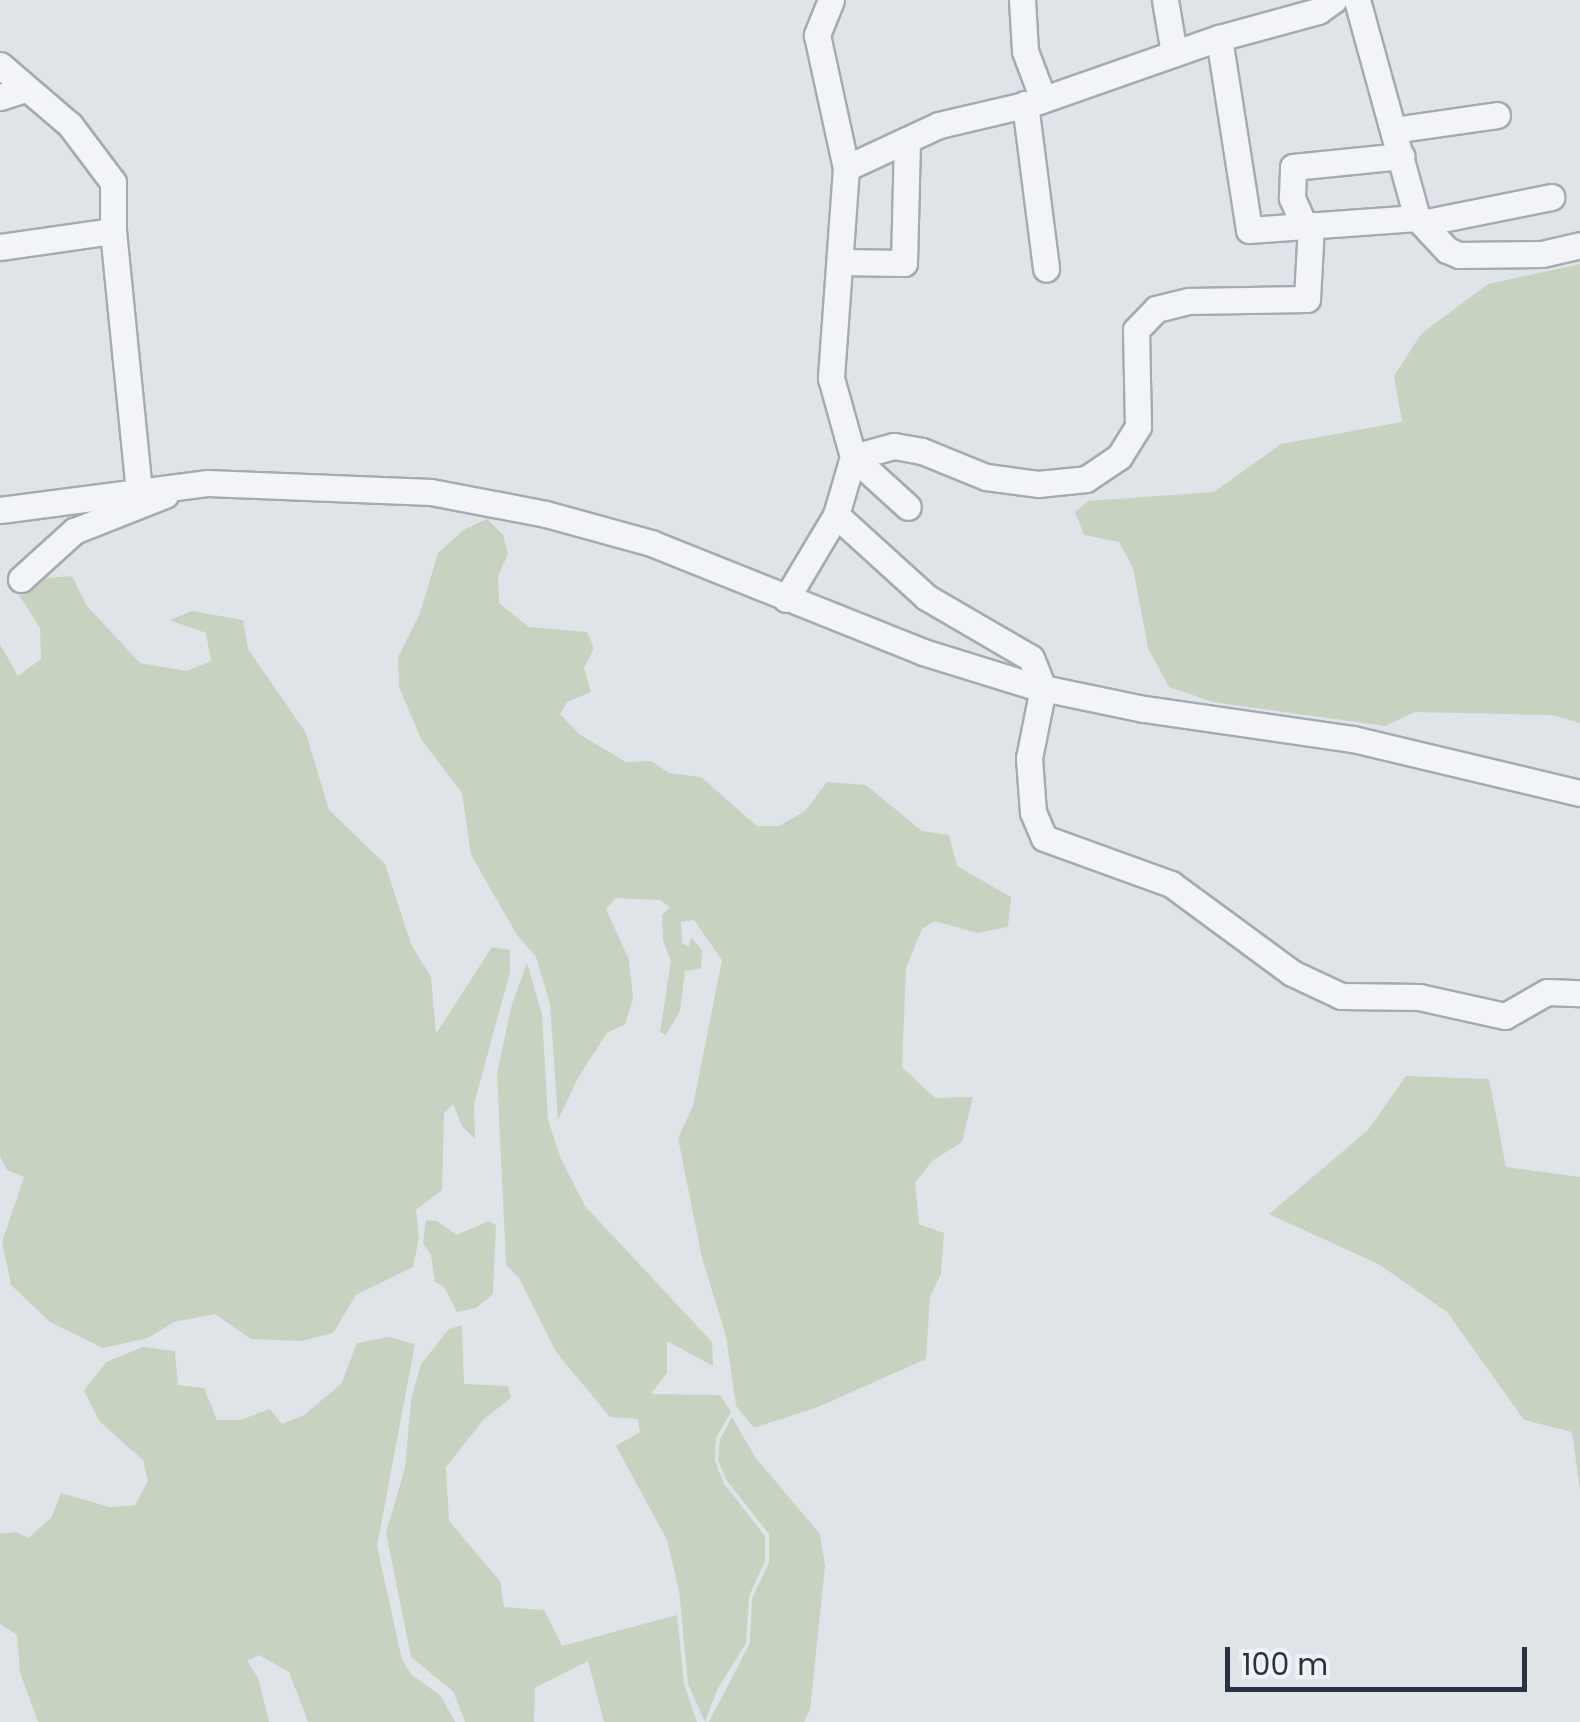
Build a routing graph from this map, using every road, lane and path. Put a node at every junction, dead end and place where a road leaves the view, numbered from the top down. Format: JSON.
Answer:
{"nodes":[{"id":1,"x":831,"y":0,"type":"edge"},
{"id":2,"x":1022,"y":0,"type":"edge"},
{"id":3,"x":1165,"y":0,"type":"edge"},
{"id":4,"x":1334,"y":0,"type":"edge"},
{"id":5,"x":1357,"y":0,"type":"edge"},
{"id":6,"x":1218,"y":38,"type":"junction"},
{"id":7,"x":1174,"y":53,"type":"junction"},
{"id":8,"x":0,"y":64,"type":"edge"},
{"id":9,"x":12,"y":93,"type":"edge"},
{"id":10,"x":1034,"y":102,"type":"junction"},
{"id":11,"x":1497,"y":115,"type":"dead end"},
{"id":12,"x":1392,"y":130,"type":"junction"},
{"id":13,"x":907,"y":140,"type":"junction"},
{"id":14,"x":1401,"y":156,"type":"junction"},
{"id":15,"x":846,"y":168,"type":"junction"},
{"id":16,"x":1551,"y":198,"type":"dead end"},
{"id":17,"x":1419,"y":221,"type":"junction"},
{"id":18,"x":1307,"y":225,"type":"junction"},
{"id":19,"x":114,"y":231,"type":"junction"},
{"id":20,"x":1580,"y":245,"type":"edge"},
{"id":21,"x":0,"y":247,"type":"edge"},
{"id":22,"x":840,"y":262,"type":"junction"},
{"id":23,"x":1046,"y":270,"type":"dead end"},
{"id":24,"x":853,"y":457,"type":"junction"},
{"id":25,"x":188,"y":485,"type":"junction"},
{"id":26,"x":139,"y":490,"type":"junction"},
{"id":27,"x":908,"y":507,"type":"dead end"},
{"id":28,"x":0,"y":510,"type":"edge"},
{"id":29,"x":836,"y":515,"type":"junction"},
{"id":30,"x":21,"y":579,"type":"dead end"},
{"id":31,"x":786,"y":599,"type":"junction"},
{"id":32,"x":1043,"y":688,"type":"junction"},
{"id":33,"x":1580,"y":793,"type":"edge"},
{"id":34,"x":1580,"y":993,"type":"edge"}],
"edges":[{"from":1,"to":15,"type":"street"},
{"from":2,"to":10,"type":"street"},
{"from":3,"to":7,"type":"street"},
{"from":4,"to":6,"type":"street"},
{"from":5,"to":12,"type":"street"},
{"from":6,"to":7,"type":"street"},
{"from":6,"to":18,"type":"street"},
{"from":7,"to":10,"type":"street"},
{"from":8,"to":9,"type":"street"},
{"from":9,"to":19,"type":"street"},
{"from":10,"to":13,"type":"street"},
{"from":10,"to":23,"type":"street"},
{"from":11,"to":12,"type":"street"},
{"from":12,"to":14,"type":"street"},
{"from":13,"to":15,"type":"street"},
{"from":13,"to":22,"type":"street"},
{"from":14,"to":17,"type":"street"},
{"from":14,"to":18,"type":"street"},
{"from":15,"to":22,"type":"street"},
{"from":16,"to":17,"type":"street"},
{"from":17,"to":18,"type":"street"},
{"from":17,"to":20,"type":"street"},
{"from":18,"to":24,"type":"street"},
{"from":19,"to":21,"type":"street"},
{"from":19,"to":26,"type":"street"},
{"from":22,"to":24,"type":"street"},
{"from":24,"to":27,"type":"street"},
{"from":24,"to":29,"type":"street"},
{"from":25,"to":26,"type":"street"},
{"from":25,"to":30,"type":"street"},
{"from":25,"to":31,"type":"street"},
{"from":26,"to":28,"type":"street"},
{"from":29,"to":31,"type":"street"},
{"from":29,"to":32,"type":"street"},
{"from":31,"to":32,"type":"street"},
{"from":32,"to":33,"type":"street"},
{"from":32,"to":34,"type":"street"}]}
